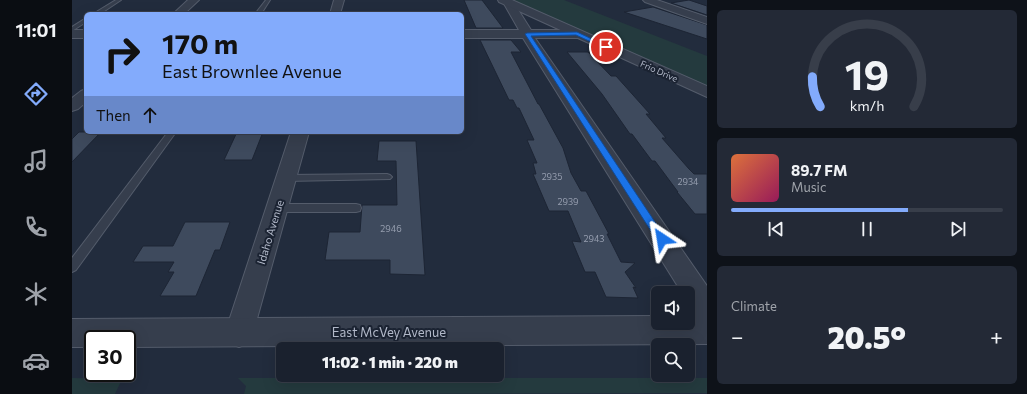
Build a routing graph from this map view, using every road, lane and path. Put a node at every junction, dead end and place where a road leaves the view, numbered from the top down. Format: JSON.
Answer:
{"nodes":[{"id":1,"x":118,"y":0,"type":"edge"},
{"id":2,"x":194,"y":0,"type":"edge"},
{"id":3,"x":268,"y":0,"type":"edge"},
{"id":4,"x":339,"y":0,"type":"edge"},
{"id":5,"x":648,"y":0,"type":"edge"},
{"id":6,"x":505,"y":1,"type":"edge"},
{"id":7,"x":99,"y":12,"type":"edge"},
{"id":8,"x":180,"y":12,"type":"edge"},
{"id":9,"x":259,"y":12,"type":"edge"},
{"id":10,"x":336,"y":12,"type":"edge"},
{"id":11,"x":84,"y":21,"type":"edge"},
{"id":12,"x":707,"y":21,"type":"edge"},
{"id":13,"x":72,"y":29,"type":"edge"},
{"id":14,"x":72,"y":34,"type":"edge"},
{"id":15,"x":84,"y":34,"type":"edge"},
{"id":16,"x":464,"y":34,"type":"edge"},
{"id":17,"x":527,"y":34,"type":"junction"},
{"id":18,"x":577,"y":34,"type":"junction"},
{"id":19,"x":707,"y":92,"type":"edge"},
{"id":20,"x":84,"y":96,"type":"edge"},
{"id":21,"x":72,"y":106,"type":"edge"},
{"id":22,"x":171,"y":134,"type":"edge"},
{"id":23,"x":299,"y":134,"type":"edge"},
{"id":24,"x":387,"y":177,"type":"dead end"},
{"id":25,"x":286,"y":178,"type":"junction"},
{"id":26,"x":277,"y":208,"type":"junction"},
{"id":27,"x":356,"y":208,"type":"dead end"},
{"id":28,"x":72,"y":267,"type":"edge"},
{"id":29,"x":707,"y":309,"type":"edge"},
{"id":30,"x":707,"y":330,"type":"edge"},
{"id":31,"x":72,"y":333,"type":"edge"},
{"id":32,"x":239,"y":333,"type":"junction"}],
"edges":[{"from":1,"to":7,"type":"lane"},
{"from":2,"to":8,"type":"street"},
{"from":3,"to":9,"type":"lane"},
{"from":4,"to":10,"type":"street"},
{"from":5,"to":12,"type":"street"},
{"from":6,"to":17,"type":"street"},
{"from":6,"to":18,"type":"street","name":"Frio Drive"},
{"from":11,"to":13,"type":"lane"},
{"from":14,"to":15,"type":"street"},
{"from":16,"to":17,"type":"street"},
{"from":17,"to":18,"type":"street"},
{"from":17,"to":29,"type":"street"},
{"from":18,"to":19,"type":"street","name":"Frio Drive"},
{"from":20,"to":21,"type":"street"},
{"from":22,"to":28,"type":"lane"},
{"from":23,"to":25,"type":"street","name":"Idaho Avenue"},
{"from":24,"to":25,"type":"lane"},
{"from":25,"to":26,"type":"street","name":"Idaho Avenue"},
{"from":26,"to":27,"type":"lane"},
{"from":26,"to":32,"type":"street","name":"Idaho Avenue"},
{"from":30,"to":32,"type":"street","name":"East McVey Avenue"},
{"from":31,"to":32,"type":"street","name":"East McVey Avenue"}]}
